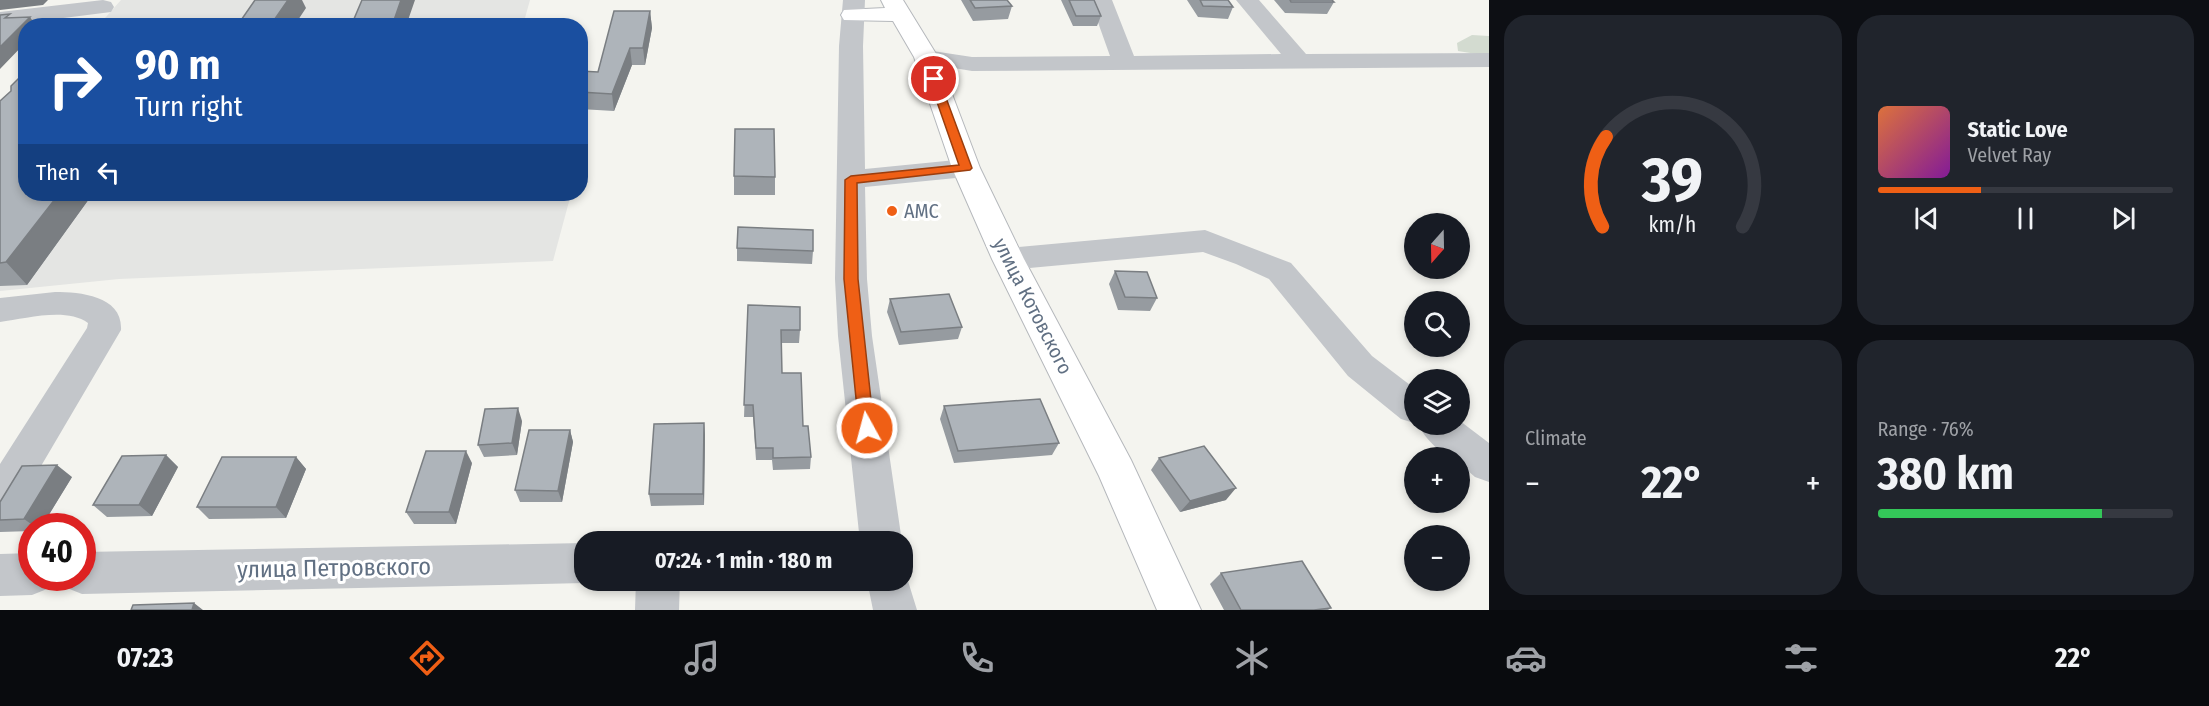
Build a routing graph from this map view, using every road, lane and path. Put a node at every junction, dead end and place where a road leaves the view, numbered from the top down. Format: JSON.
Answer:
{"nodes":[{"id":1,"x":1101,"y":0,"type":"edge"},
{"id":2,"x":1247,"y":0,"type":"edge"},
{"id":3,"x":106,"y":4,"type":"edge"},
{"id":4,"x":853,"y":7,"type":"edge"},
{"id":5,"x":896,"y":7,"type":"edge"},
{"id":6,"x":94,"y":18,"type":"edge"},
{"id":7,"x":0,"y":19,"type":"edge"},
{"id":8,"x":926,"y":57,"type":"junction"},
{"id":9,"x":1489,"y":60,"type":"edge"},
{"id":10,"x":1124,"y":62,"type":"junction"},
{"id":11,"x":1301,"y":63,"type":"junction"},
{"id":12,"x":966,"y":168,"type":"junction"},
{"id":13,"x":851,"y":180,"type":"junction"},
{"id":14,"x":1008,"y":259,"type":"junction"},
{"id":15,"x":0,"y":310,"type":"edge"},
{"id":16,"x":1404,"y":400,"type":"edge"},
{"id":17,"x":1450,"y":435,"type":"edge"},
{"id":18,"x":1489,"y":465,"type":"edge"},
{"id":19,"x":0,"y":499,"type":"edge"},
{"id":20,"x":880,"y":531,"type":"edge"},
{"id":21,"x":574,"y":563,"type":"edge"},
{"id":22,"x":96,"y":573,"type":"edge"},
{"id":23,"x":18,"y":574,"type":"edge"},
{"id":24,"x":0,"y":575,"type":"edge"},
{"id":25,"x":658,"y":591,"type":"edge"},
{"id":26,"x":891,"y":591,"type":"edge"},
{"id":27,"x":657,"y":610,"type":"edge"},
{"id":28,"x":895,"y":610,"type":"edge"},
{"id":29,"x":1179,"y":610,"type":"edge"}],
"edges":[{"from":1,"to":10,"type":"street"},
{"from":2,"to":11,"type":"street"},
{"from":3,"to":6,"type":"street"},
{"from":3,"to":7,"type":"street"},
{"from":4,"to":5,"type":"highway"},
{"from":4,"to":13,"type":"street"},
{"from":5,"to":8,"type":"highway","name":"улица Котовского"},
{"from":8,"to":10,"type":"street"},
{"from":8,"to":12,"type":"highway","name":"улица Котовского"},
{"from":9,"to":11,"type":"street"},
{"from":10,"to":11,"type":"street"},
{"from":12,"to":13,"type":"street"},
{"from":12,"to":14,"type":"highway","name":"улица Котовского"},
{"from":13,"to":20,"type":"street"},
{"from":14,"to":16,"type":"street"},
{"from":14,"to":29,"type":"highway","name":"улица Котовского"},
{"from":15,"to":19,"type":"street"},
{"from":17,"to":18,"type":"street"},
{"from":21,"to":22,"type":"street","name":"улица Петровского"},
{"from":23,"to":24,"type":"street"},
{"from":25,"to":27,"type":"street"},
{"from":26,"to":28,"type":"street"}]}
